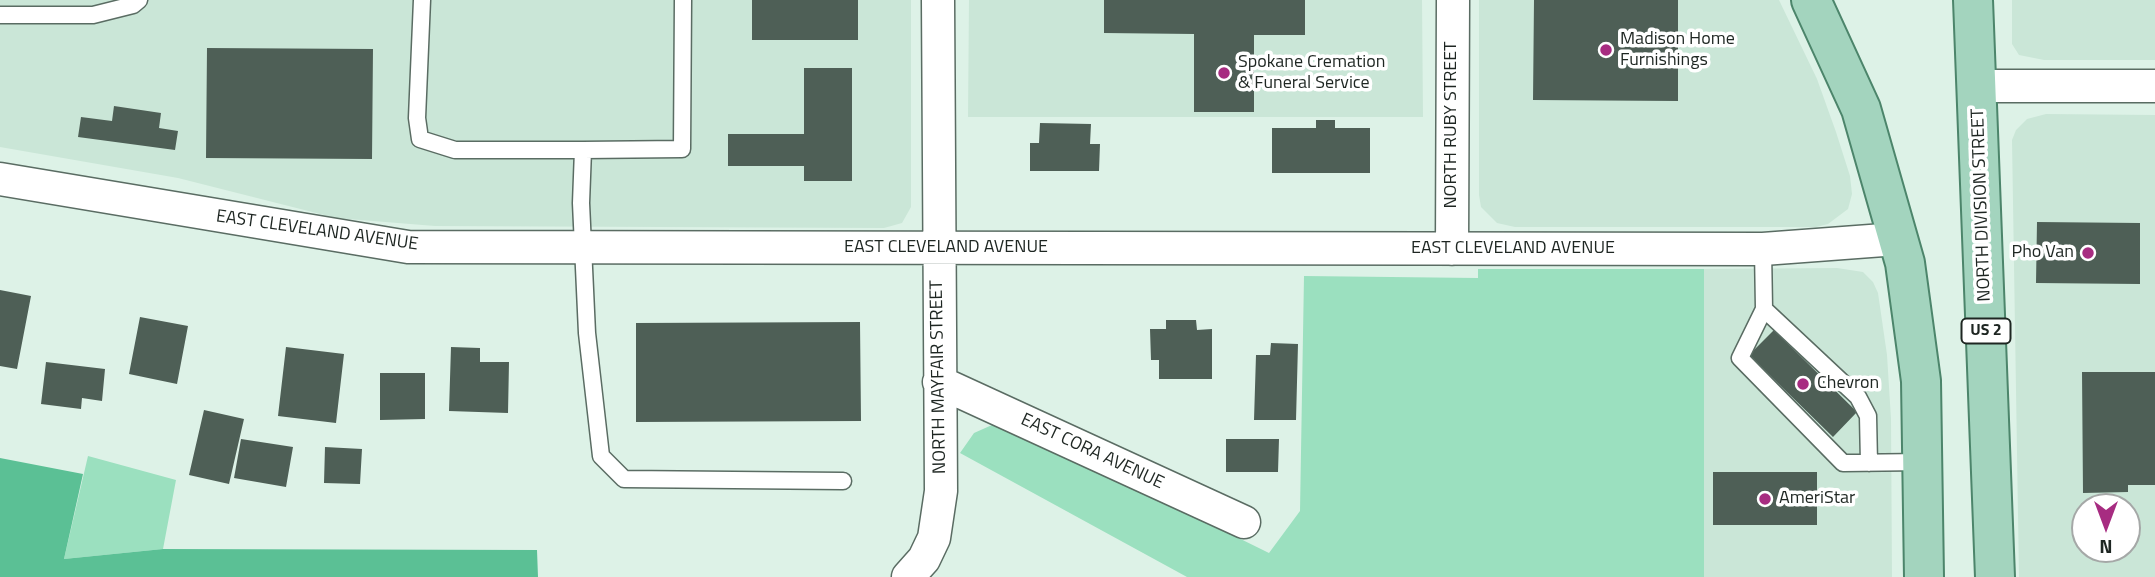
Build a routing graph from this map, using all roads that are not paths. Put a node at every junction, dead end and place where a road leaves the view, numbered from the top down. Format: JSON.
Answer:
{"nodes":[{"id":1,"x":139,"y":0,"type":"edge"},
{"id":2,"x":422,"y":0,"type":"edge"},
{"id":3,"x":683,"y":0,"type":"edge"},
{"id":4,"x":938,"y":0,"type":"edge"},
{"id":5,"x":1453,"y":0,"type":"edge"},
{"id":6,"x":1811,"y":0,"type":"edge"},
{"id":7,"x":1973,"y":0,"type":"edge"},
{"id":8,"x":0,"y":15,"type":"edge"},
{"id":9,"x":1978,"y":86,"type":"junction"},
{"id":10,"x":2155,"y":86,"type":"edge"},
{"id":11,"x":583,"y":150,"type":"junction"},
{"id":12,"x":0,"y":179,"type":"edge"},
{"id":13,"x":1897,"y":239,"type":"junction"},
{"id":14,"x":583,"y":247,"type":"junction"},
{"id":15,"x":938,"y":248,"type":"junction"},
{"id":16,"x":1452,"y":249,"type":"junction"},
{"id":17,"x":1763,"y":249,"type":"junction"},
{"id":18,"x":1764,"y":309,"type":"junction"},
{"id":19,"x":939,"y":382,"type":"junction"},
{"id":20,"x":1924,"y":462,"type":"junction"},
{"id":21,"x":1869,"y":463,"type":"junction"},
{"id":22,"x":843,"y":481,"type":"dead end"},
{"id":23,"x":1244,"y":522,"type":"dead end"},
{"id":24,"x":908,"y":577,"type":"edge"},
{"id":25,"x":1924,"y":577,"type":"edge"},
{"id":26,"x":1995,"y":577,"type":"edge"}],
"edges":[{"from":1,"to":8,"type":"lane"},
{"from":2,"to":11,"type":"lane"},
{"from":3,"to":11,"type":"lane"},
{"from":4,"to":15,"type":"street","name":"NORTH MAYFAIR STREET"},
{"from":5,"to":16,"type":"street","name":"NORTH RUBY STREET"},
{"from":6,"to":13,"type":"main road"},
{"from":7,"to":9,"type":"main road","name":"NORTH DIVISION STREET","number":"US 2"},
{"from":9,"to":10,"type":"street"},
{"from":9,"to":26,"type":"main road","name":"NORTH DIVISION STREET","number":"US 2"},
{"from":11,"to":14,"type":"lane"},
{"from":12,"to":14,"type":"street","name":"EAST CLEVELAND AVENUE"},
{"from":13,"to":17,"type":"street","name":"EAST CLEVELAND AVENUE"},
{"from":13,"to":20,"type":"main road"},
{"from":14,"to":15,"type":"street","name":"EAST CLEVELAND AVENUE"},
{"from":14,"to":22,"type":"lane"},
{"from":15,"to":16,"type":"street","name":"EAST CLEVELAND AVENUE"},
{"from":15,"to":19,"type":"street","name":"NORTH MAYFAIR STREET"},
{"from":16,"to":17,"type":"street","name":"EAST CLEVELAND AVENUE"},
{"from":17,"to":18,"type":"lane"},
{"from":18,"to":21,"type":"lane"},
{"from":18,"to":21,"type":"lane"},
{"from":19,"to":23,"type":"street","name":"EAST CORA AVENUE"},
{"from":19,"to":24,"type":"street","name":"NORTH MAYFAIR STREET"},
{"from":20,"to":21,"type":"lane"},
{"from":20,"to":25,"type":"main road"}]}
